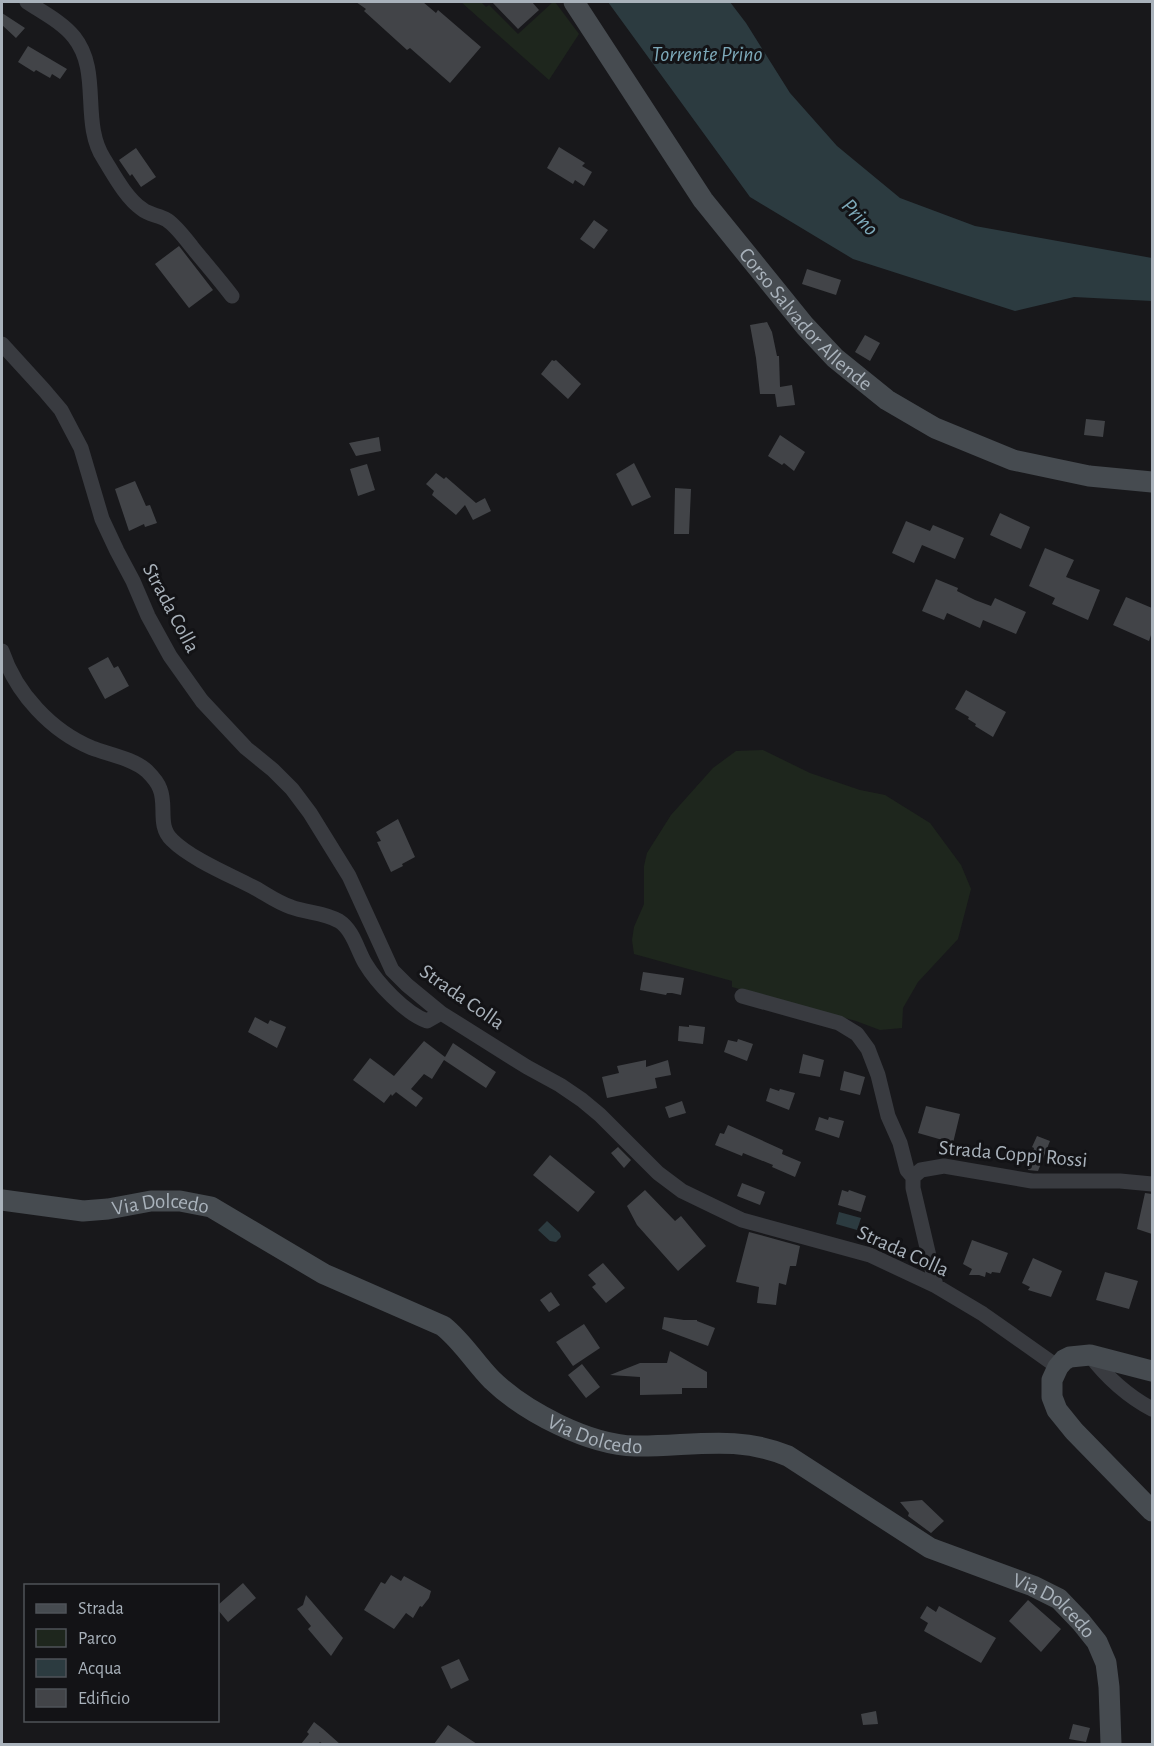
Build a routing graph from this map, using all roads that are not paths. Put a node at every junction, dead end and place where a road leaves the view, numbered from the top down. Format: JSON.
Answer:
{"nodes":[{"id":1,"x":27,"y":2,"type":"edge"},
{"id":2,"x":574,"y":2,"type":"edge"},
{"id":3,"x":232,"y":296,"type":"dead end"},
{"id":4,"x":2,"y":344,"type":"edge"},
{"id":5,"x":1152,"y":482,"type":"edge"},
{"id":6,"x":2,"y":651,"type":"edge"},
{"id":7,"x":742,"y":996,"type":"dead end"},
{"id":8,"x":441,"y":1013,"type":"junction"},
{"id":9,"x":914,"y":1177,"type":"junction"},
{"id":10,"x":1152,"y":1184,"type":"edge"},
{"id":11,"x":2,"y":1200,"type":"edge"},
{"id":12,"x":936,"y":1286,"type":"junction"},
{"id":13,"x":1090,"y":1355,"type":"junction"},
{"id":14,"x":1058,"y":1367,"type":"junction"},
{"id":15,"x":1152,"y":1371,"type":"edge"},
{"id":16,"x":1152,"y":1409,"type":"edge"},
{"id":17,"x":1152,"y":1511,"type":"edge"},
{"id":18,"x":1111,"y":1744,"type":"edge"}],
"edges":[{"from":1,"to":3,"type":"street"},
{"from":2,"to":5,"type":"main road","name":"Corso Salvador Allende"},
{"from":4,"to":8,"type":"street","name":"Strada Colla"},
{"from":6,"to":8,"type":"street"},
{"from":7,"to":9,"type":"street"},
{"from":8,"to":12,"type":"street","name":"Strada Colla"},
{"from":9,"to":10,"type":"street","name":"Strada Coppi Rossi"},
{"from":9,"to":12,"type":"street","name":"Strada Coppi Rossi"},
{"from":11,"to":18,"type":"main road","name":"Via Dolcedo"},
{"from":12,"to":14,"type":"street","name":"Strada Colla"},
{"from":13,"to":14,"type":"main road"},
{"from":13,"to":15,"type":"main road"},
{"from":13,"to":16,"type":"street"},
{"from":14,"to":17,"type":"main road"}]}
